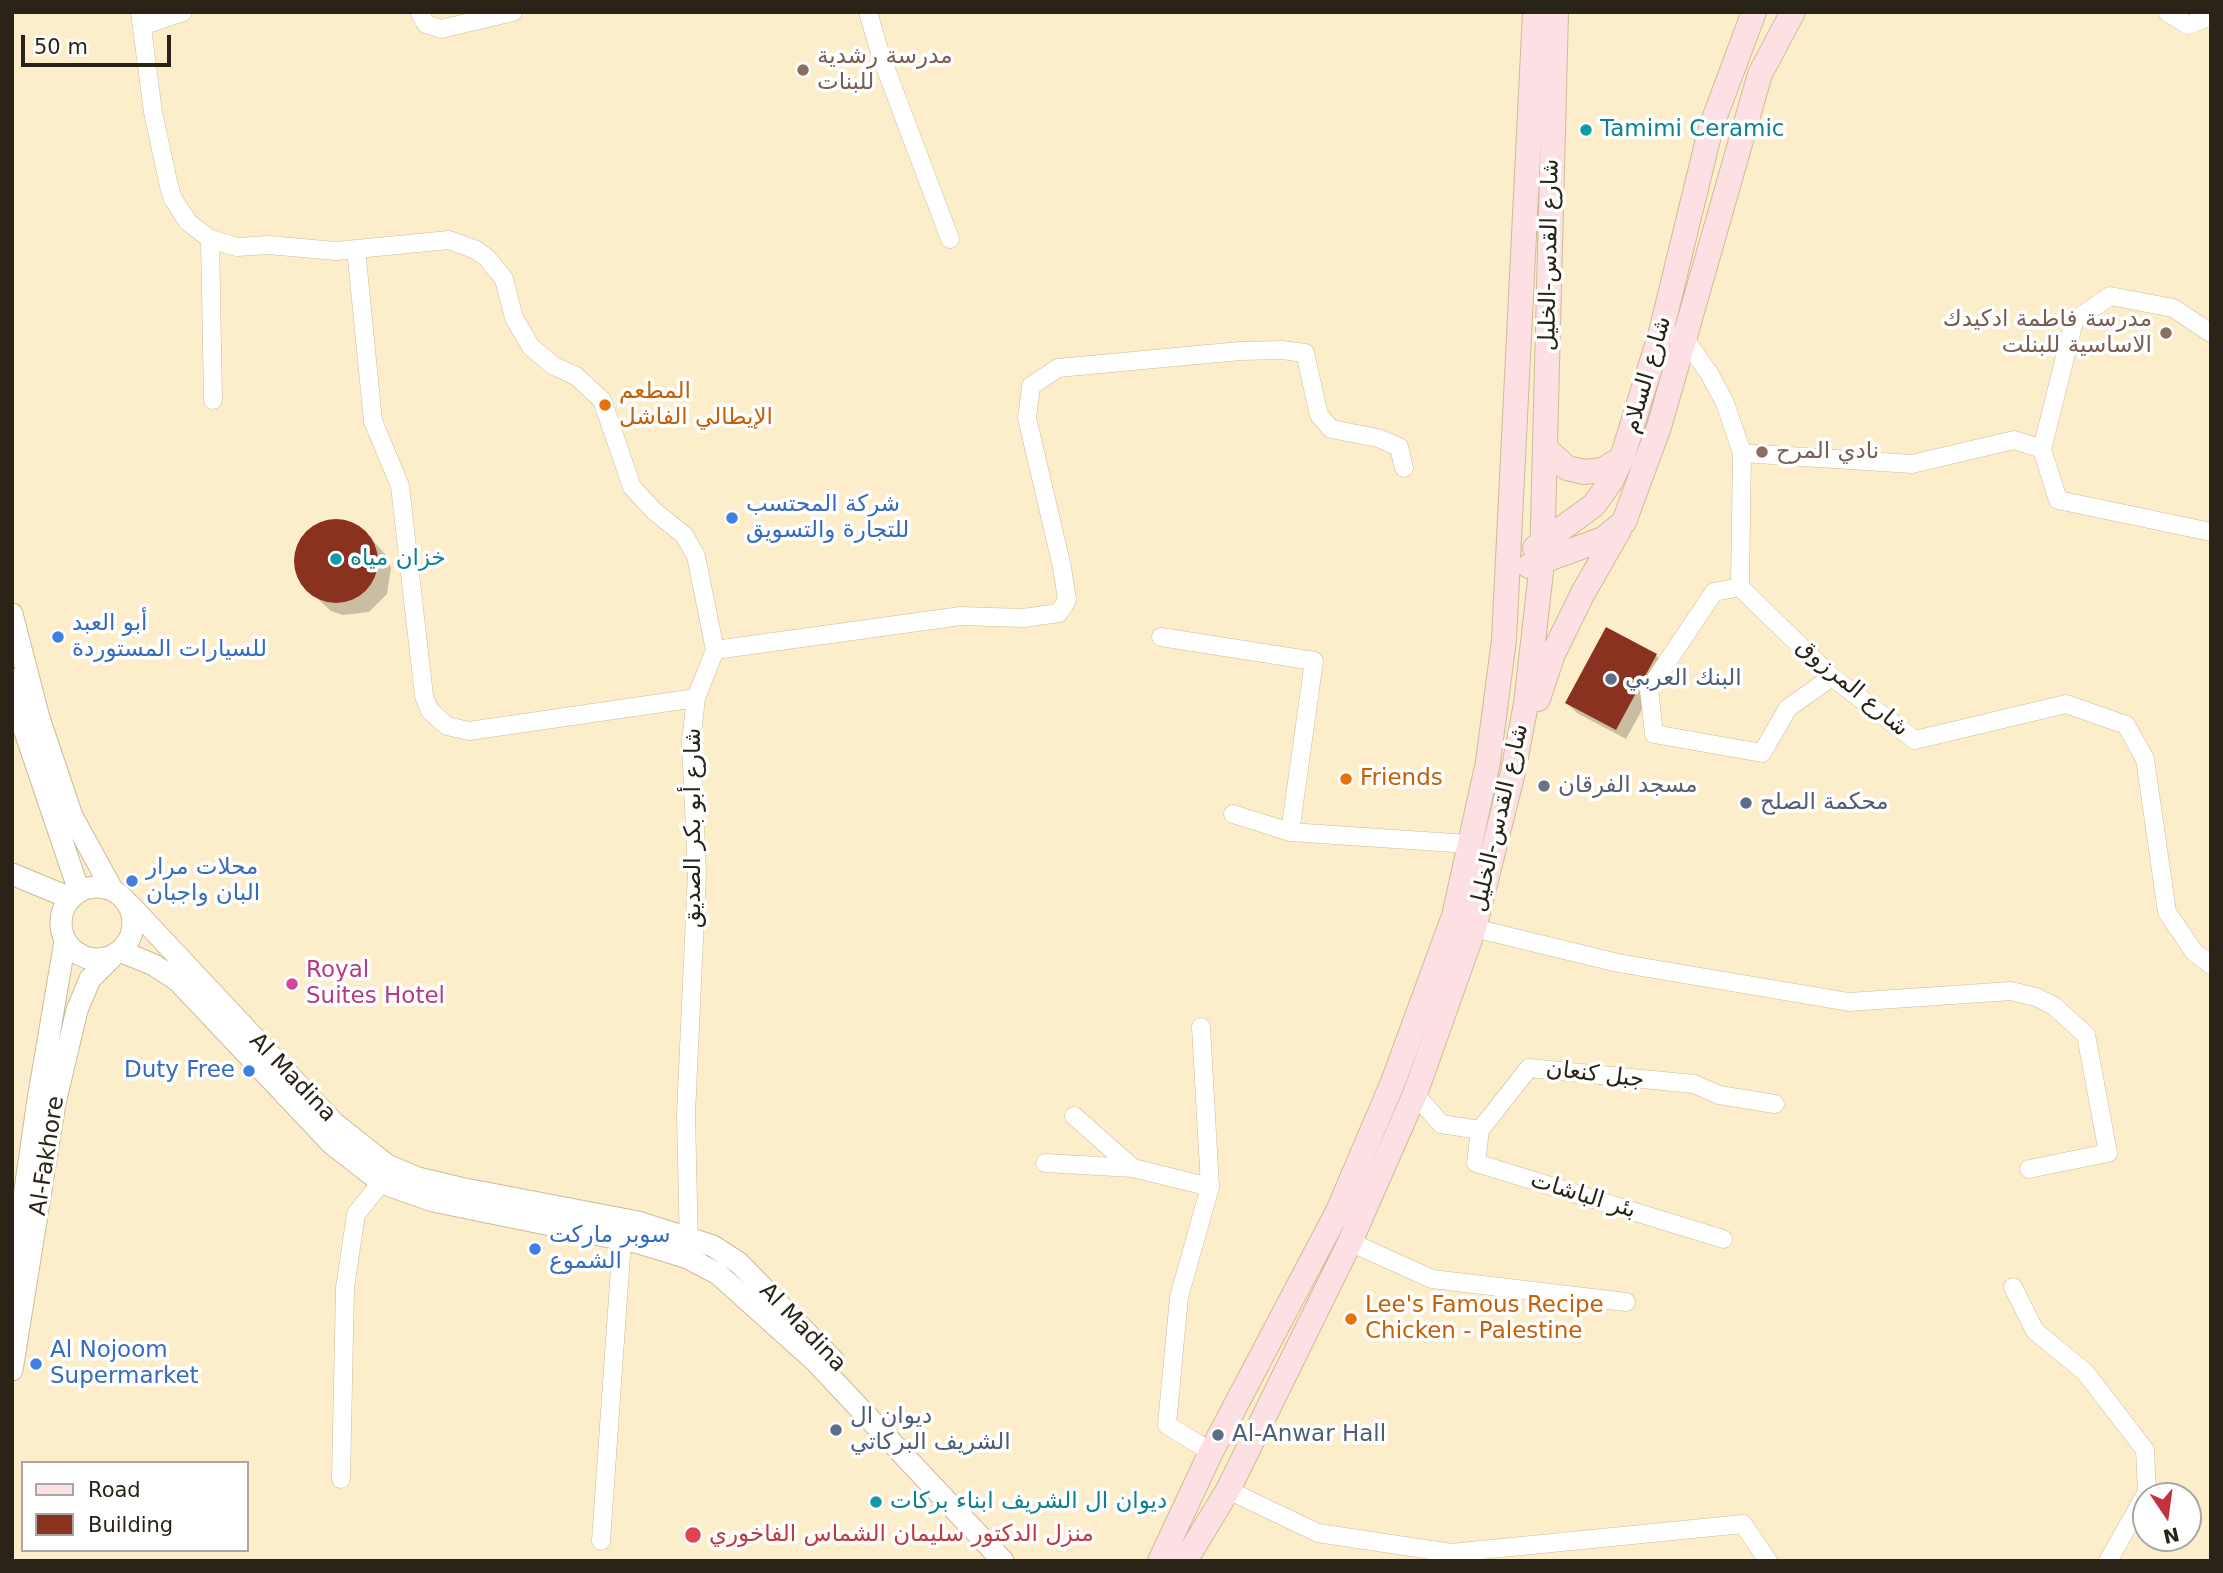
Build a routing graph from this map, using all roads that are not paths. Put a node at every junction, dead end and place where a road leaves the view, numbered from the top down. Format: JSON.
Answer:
{"nodes":[{"id":1,"x":183,"y":12,"type":"edge"},
{"id":2,"x":418,"y":12,"type":"edge"},
{"id":3,"x":513,"y":12,"type":"edge"},
{"id":4,"x":868,"y":12,"type":"edge"},
{"id":5,"x":1535,"y":12,"type":"edge"},
{"id":6,"x":1556,"y":12,"type":"edge"},
{"id":7,"x":1754,"y":12,"type":"edge"},
{"id":8,"x":1793,"y":12,"type":"edge"},
{"id":9,"x":2168,"y":12,"type":"edge"},
{"id":10,"x":2211,"y":16,"type":"edge"},
{"id":11,"x":141,"y":19,"type":"edge"},
{"id":12,"x":211,"y":239,"type":"junction"},
{"id":13,"x":950,"y":239,"type":"dead end"},
{"id":14,"x":356,"y":249,"type":"junction"},
{"id":15,"x":2211,"y":333,"type":"edge"},
{"id":16,"x":1673,"y":335,"type":"junction"},
{"id":17,"x":213,"y":400,"type":"dead end"},
{"id":18,"x":1545,"y":448,"type":"junction"},
{"id":19,"x":2042,"y":449,"type":"junction"},
{"id":20,"x":1742,"y":453,"type":"junction"},
{"id":21,"x":1622,"y":458,"type":"junction"},
{"id":22,"x":1404,"y":468,"type":"dead end"},
{"id":23,"x":1623,"y":522,"type":"junction"},
{"id":24,"x":2211,"y":533,"type":"edge"},
{"id":25,"x":1542,"y":552,"type":"junction"},
{"id":26,"x":1508,"y":572,"type":"junction"},
{"id":27,"x":1740,"y":587,"type":"junction"},
{"id":28,"x":12,"y":614,"type":"edge"},
{"id":29,"x":1161,"y":637,"type":"dead end"},
{"id":30,"x":715,"y":650,"type":"junction"},
{"id":31,"x":1832,"y":677,"type":"junction"},
{"id":32,"x":12,"y":679,"type":"edge"},
{"id":33,"x":696,"y":698,"type":"junction"},
{"id":34,"x":18,"y":727,"type":"edge"},
{"id":35,"x":1513,"y":772,"type":"junction"},
{"id":36,"x":1233,"y":814,"type":"dead end"},
{"id":37,"x":1290,"y":831,"type":"junction"},
{"id":38,"x":1469,"y":844,"type":"junction"},
{"id":39,"x":12,"y":874,"type":"edge"},
{"id":40,"x":112,"y":889,"type":"junction"},
{"id":41,"x":74,"y":894,"type":"junction"},
{"id":42,"x":129,"y":904,"type":"junction"},
{"id":43,"x":1474,"y":928,"type":"junction"},
{"id":44,"x":65,"y":941,"type":"junction"},
{"id":45,"x":117,"y":953,"type":"junction"},
{"id":46,"x":2211,"y":965,"type":"edge"},
{"id":47,"x":1201,"y":1027,"type":"dead end"},
{"id":48,"x":1415,"y":1094,"type":"junction"},
{"id":49,"x":1774,"y":1104,"type":"dead end"},
{"id":50,"x":1074,"y":1116,"type":"dead end"},
{"id":51,"x":1480,"y":1130,"type":"junction"},
{"id":52,"x":1045,"y":1163,"type":"dead end"},
{"id":53,"x":1133,"y":1168,"type":"junction"},
{"id":54,"x":2029,"y":1169,"type":"dead end"},
{"id":55,"x":387,"y":1175,"type":"junction"},
{"id":56,"x":18,"y":1187,"type":"edge"},
{"id":57,"x":1210,"y":1187,"type":"junction"},
{"id":58,"x":1723,"y":1239,"type":"dead end"},
{"id":59,"x":622,"y":1240,"type":"junction"},
{"id":60,"x":1350,"y":1242,"type":"junction"},
{"id":61,"x":689,"y":1247,"type":"junction"},
{"id":62,"x":12,"y":1279,"type":"edge"},
{"id":63,"x":2013,"y":1287,"type":"dead end"},
{"id":64,"x":1626,"y":1301,"type":"dead end"},
{"id":65,"x":12,"y":1370,"type":"edge"},
{"id":66,"x":1211,"y":1451,"type":"junction"},
{"id":67,"x":341,"y":1479,"type":"dead end"},
{"id":68,"x":1228,"y":1490,"type":"junction"},
{"id":69,"x":601,"y":1541,"type":"dead end"},
{"id":70,"x":1002,"y":1559,"type":"edge"},
{"id":71,"x":1160,"y":1561,"type":"edge"},
{"id":72,"x":1185,"y":1561,"type":"edge"},
{"id":73,"x":1768,"y":1561,"type":"edge"},
{"id":74,"x":2108,"y":1561,"type":"edge"}],
"edges":[{"from":1,"to":11,"type":"street"},
{"from":2,"to":3,"type":"street"},
{"from":4,"to":13,"type":"street"},
{"from":5,"to":26,"type":"main road","name":"شارع القدس-الخليل"},
{"from":6,"to":18,"type":"main road","name":"شارع القدس-الخليل"},
{"from":7,"to":16,"type":"main road","name":"شارع السلام"},
{"from":8,"to":16,"type":"main road","name":"شارع السلام"},
{"from":9,"to":10,"type":"street"},
{"from":11,"to":12,"type":"street"},
{"from":12,"to":14,"type":"street"},
{"from":12,"to":17,"type":"street"},
{"from":14,"to":30,"type":"street"},
{"from":14,"to":33,"type":"street"},
{"from":15,"to":19,"type":"street"},
{"from":16,"to":20,"type":"street"},
{"from":16,"to":21,"type":"main road","name":"شارع السلام"},
{"from":16,"to":23,"type":"main road","name":"شارع السلام"},
{"from":18,"to":21,"type":"main road"},
{"from":18,"to":25,"type":"main road","name":"شارع القدس-الخليل"},
{"from":19,"to":20,"type":"street"},
{"from":19,"to":24,"type":"street"},
{"from":20,"to":27,"type":"street"},
{"from":21,"to":25,"type":"main road","name":"شارع السلام"},
{"from":22,"to":30,"type":"street"},
{"from":23,"to":25,"type":"main road","name":"شارع السلام"},
{"from":23,"to":35,"type":"main road","name":"شارع السلام"},
{"from":25,"to":26,"type":"main road","name":"شارع السلام"},
{"from":25,"to":35,"type":"main road","name":"شارع القدس-الخليل"},
{"from":26,"to":38,"type":"main road","name":"شارع القدس-الخليل"},
{"from":27,"to":31,"type":"street","name":"شارع المرزوق"},
{"from":27,"to":31,"type":"street"},
{"from":28,"to":40,"type":"street","name":"Al Madina"},
{"from":29,"to":37,"type":"street"},
{"from":30,"to":33,"type":"street","name":"شارع أبو بكر الصديق"},
{"from":31,"to":46,"type":"street","name":"شارع المرزوق"},
{"from":32,"to":34,"type":"street"},
{"from":33,"to":61,"type":"street","name":"شارع أبو بكر الصديق"},
{"from":34,"to":41,"type":"street"},
{"from":35,"to":43,"type":"main road","name":"شارع القدس-الخليل"},
{"from":36,"to":37,"type":"street"},
{"from":37,"to":38,"type":"street"},
{"from":38,"to":66,"type":"main road","name":"شارع القدس-الخليل"},
{"from":39,"to":41,"type":"street"},
{"from":40,"to":41,"type":"street"},
{"from":40,"to":42,"type":"street","name":"Al Madina"},
{"from":41,"to":44,"type":"street"},
{"from":42,"to":45,"type":"street"},
{"from":42,"to":55,"type":"street","name":"Al Madina"},
{"from":43,"to":48,"type":"main road","name":"شارع القدس-الخليل"},
{"from":43,"to":54,"type":"street"},
{"from":44,"to":45,"type":"street","name":"Al Madina"},
{"from":44,"to":56,"type":"street","name":"Al-Fakhore"},
{"from":45,"to":55,"type":"street","name":"Al Madina"},
{"from":45,"to":65,"type":"street","name":"Al-Fakhore"},
{"from":47,"to":57,"type":"street"},
{"from":48,"to":51,"type":"street"},
{"from":48,"to":60,"type":"main road","name":"شارع القدس-الخليل"},
{"from":49,"to":51,"type":"street","name":"جبل كنعان"},
{"from":50,"to":53,"type":"street"},
{"from":51,"to":58,"type":"street","name":"بئر الباشات"},
{"from":52,"to":53,"type":"street"},
{"from":53,"to":57,"type":"street"},
{"from":55,"to":59,"type":"street","name":"Al Madina"},
{"from":55,"to":61,"type":"street","name":"Al Madina"},
{"from":55,"to":67,"type":"street"},
{"from":56,"to":62,"type":"street","name":"Al-Fakhore"},
{"from":57,"to":66,"type":"street"},
{"from":59,"to":61,"type":"street","name":"Al Madina"},
{"from":59,"to":69,"type":"street"},
{"from":60,"to":64,"type":"street"},
{"from":60,"to":68,"type":"main road","name":"شارع القدس-الخليل"},
{"from":61,"to":70,"type":"street","name":"Al Madina"},
{"from":63,"to":74,"type":"street"},
{"from":66,"to":71,"type":"main road","name":"شارع القدس-الخليل"},
{"from":68,"to":72,"type":"main road","name":"شارع القدس-الخليل"},
{"from":68,"to":73,"type":"street"}]}
